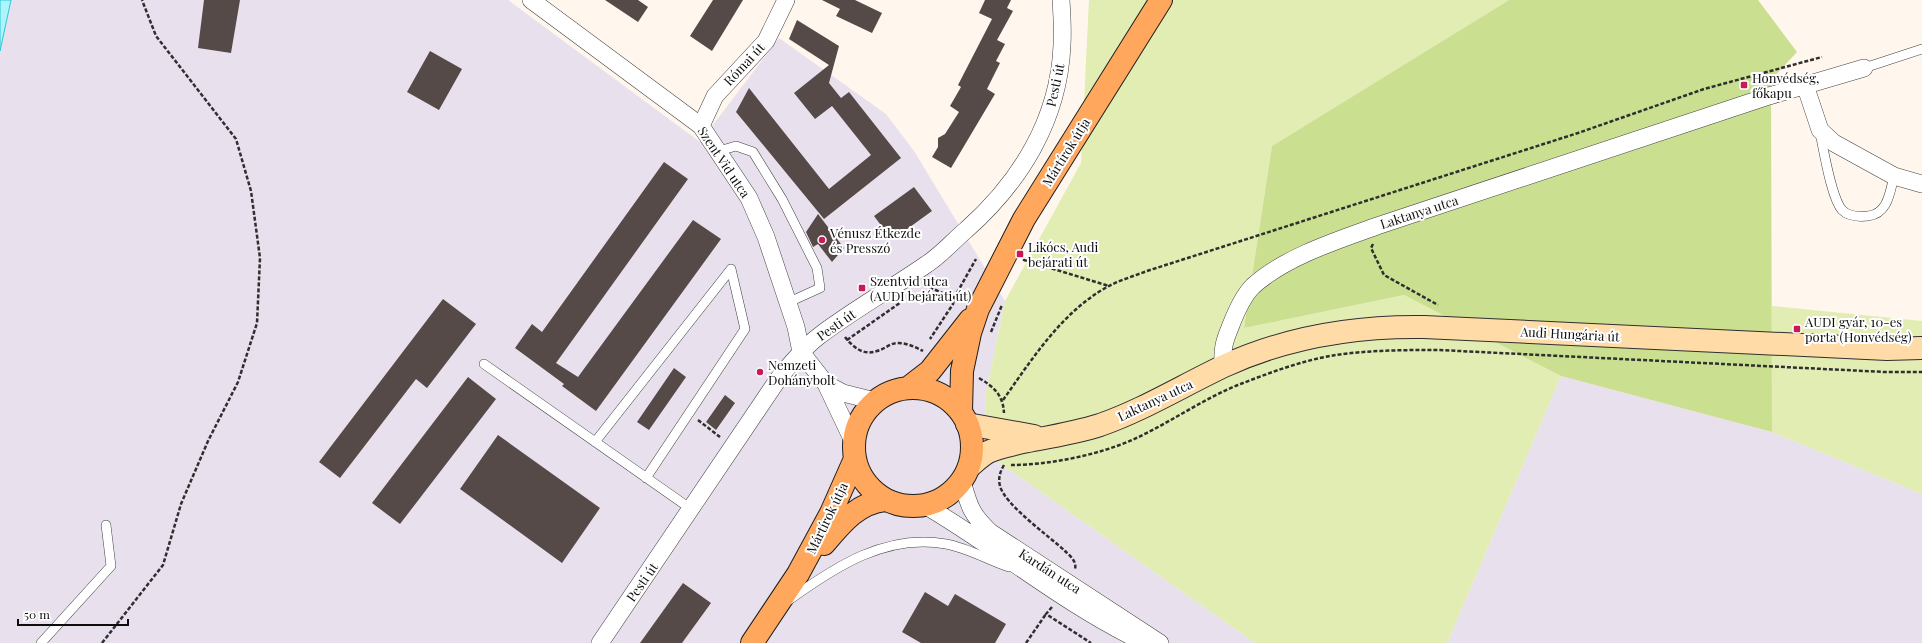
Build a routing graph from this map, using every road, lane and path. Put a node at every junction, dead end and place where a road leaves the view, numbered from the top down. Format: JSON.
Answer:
{"nodes":[{"id":1,"x":142,"y":0,"type":"edge"},
{"id":2,"x":531,"y":0,"type":"edge"},
{"id":3,"x":786,"y":0,"type":"edge"},
{"id":4,"x":1061,"y":0,"type":"edge"},
{"id":5,"x":1161,"y":0,"type":"edge"},
{"id":6,"x":1922,"y":49,"type":"edge"},
{"id":7,"x":1822,"y":57,"type":"dead end"},
{"id":8,"x":1864,"y":68,"type":"joint"},
{"id":9,"x":1805,"y":85,"type":"junction"},
{"id":10,"x":701,"y":126,"type":"junction"},
{"id":11,"x":1820,"y":130,"type":"junction"},
{"id":12,"x":719,"y":151,"type":"junction"},
{"id":13,"x":1894,"y":176,"type":"junction"},
{"id":14,"x":1922,"y":184,"type":"edge"},
{"id":15,"x":1377,"y":226,"type":"junction"},
{"id":16,"x":976,"y":259,"type":"dead end"},
{"id":17,"x":1021,"y":266,"type":"dead end"},
{"id":18,"x":1109,"y":286,"type":"junction"},
{"id":19,"x":919,"y":290,"type":"dead end"},
{"id":20,"x":954,"y":298,"type":"junction"},
{"id":21,"x":906,"y":299,"type":"dead end"},
{"id":22,"x":787,"y":303,"type":"junction"},
{"id":23,"x":1003,"y":303,"type":"dead end"},
{"id":24,"x":1438,"y":305,"type":"dead end"},
{"id":25,"x":978,"y":309,"type":"junction"},
{"id":26,"x":988,"y":339,"type":"dead end"},
{"id":27,"x":847,"y":340,"type":"dead end"},
{"id":28,"x":1922,"y":348,"type":"edge"},
{"id":29,"x":922,"y":351,"type":"dead end"},
{"id":30,"x":801,"y":352,"type":"junction"},
{"id":31,"x":484,"y":364,"type":"dead end"},
{"id":32,"x":1223,"y":366,"type":"junction"},
{"id":33,"x":1922,"y":372,"type":"edge"},
{"id":34,"x":826,"y":384,"type":"junction"},
{"id":35,"x":1236,"y":386,"type":"dead end"},
{"id":36,"x":908,"y":388,"type":"junction"},
{"id":37,"x":1002,"y":400,"type":"dead end"},
{"id":38,"x":875,"y":401,"type":"junction"},
{"id":39,"x":689,"y":413,"type":"junction"},
{"id":40,"x":964,"y":418,"type":"junction"},
{"id":41,"x":720,"y":437,"type":"dead end"},
{"id":42,"x":1043,"y":438,"type":"junction"},
{"id":43,"x":595,"y":442,"type":"junction"},
{"id":44,"x":854,"y":451,"type":"junction"},
{"id":45,"x":965,"y":474,"type":"junction"},
{"id":46,"x":646,"y":478,"type":"junction"},
{"id":47,"x":885,"y":500,"type":"junction"},
{"id":48,"x":926,"y":506,"type":"junction"},
{"id":49,"x":691,"y":509,"type":"junction"},
{"id":50,"x":106,"y":525,"type":"dead end"},
{"id":51,"x":1025,"y":572,"type":"junction"},
{"id":52,"x":798,"y":574,"type":"junction"},
{"id":53,"x":773,"y":611,"type":"junction"},
{"id":54,"x":1046,"y":614,"type":"dead end"},
{"id":55,"x":41,"y":643,"type":"edge"},
{"id":56,"x":102,"y":643,"type":"edge"},
{"id":57,"x":600,"y":643,"type":"edge"},
{"id":58,"x":752,"y":643,"type":"edge"},
{"id":59,"x":1026,"y":643,"type":"edge"},
{"id":60,"x":1145,"y":643,"type":"edge"},
{"id":61,"x":1160,"y":643,"type":"edge"}],
"edges":[{"from":1,"to":56,"type":"path"},
{"from":2,"to":10,"type":"street","name":"Szent Vid utca"},
{"from":3,"to":10,"type":"street","name":"Római út"},
{"from":4,"to":30,"type":"street","name":"Pesti út"},
{"from":5,"to":25,"type":"main road","name":"Mártírok útja"},
{"from":6,"to":8,"type":"lane"},
{"from":7,"to":18,"type":"path"},
{"from":8,"to":9,"type":"street","name":"Laktanya utca"},
{"from":9,"to":11,"type":"street"},
{"from":9,"to":15,"type":"street","name":"Laktanya utca"},
{"from":10,"to":12,"type":"street","name":"Szent Vid utca"},
{"from":11,"to":13,"type":"street"},
{"from":11,"to":13,"type":"lane"},
{"from":12,"to":22,"type":"street","name":"Szent Vid utca"},
{"from":12,"to":22,"type":"lane"},
{"from":13,"to":14,"type":"street"},
{"from":15,"to":24,"type":"path"},
{"from":15,"to":32,"type":"street","name":"Laktanya utca"},
{"from":16,"to":20,"type":"path"},
{"from":17,"to":18,"type":"path"},
{"from":18,"to":37,"type":"path"},
{"from":19,"to":20,"type":"path"},
{"from":20,"to":29,"type":"path"},
{"from":21,"to":27,"type":"path"},
{"from":22,"to":30,"type":"street","name":"Szent Vid utca"},
{"from":23,"to":26,"type":"path"},
{"from":25,"to":36,"type":"main road","name":"Mártírok útja"},
{"from":25,"to":40,"type":"main road","name":"Mártírok útja"},
{"from":28,"to":32,"type":"street","name":"Audi Hungária út"},
{"from":30,"to":34,"type":"street"},
{"from":30,"to":49,"type":"street","name":"Pesti út"},
{"from":31,"to":43,"type":"lane"},
{"from":32,"to":42,"type":"street","name":"Laktanya utca"},
{"from":33,"to":35,"type":"path"},
{"from":34,"to":38,"type":"street"},
{"from":34,"to":44,"type":"street"},
{"from":36,"to":38,"type":"main road","name":"Mártírok útja"},
{"from":36,"to":40,"type":"main road","name":"Mártírok útja"},
{"from":38,"to":44,"type":"main road","name":"Mártírok útja"},
{"from":39,"to":41,"type":"path"},
{"from":39,"to":43,"type":"lane"},
{"from":39,"to":46,"type":"lane"},
{"from":40,"to":42,"type":"street","name":"Laktanya utca"},
{"from":40,"to":45,"type":"main road","name":"Mártírok útja"},
{"from":42,"to":45,"type":"street","name":"Laktanya utca"},
{"from":43,"to":46,"type":"lane"},
{"from":44,"to":47,"type":"main road","name":"Mártírok útja"},
{"from":44,"to":52,"type":"main road","name":"Mártírok útja"},
{"from":45,"to":48,"type":"main road","name":"Mártírok útja"},
{"from":45,"to":61,"type":"street","name":"Kardán utca"},
{"from":46,"to":49,"type":"lane"},
{"from":47,"to":48,"type":"main road","name":"Mártírok útja"},
{"from":47,"to":52,"type":"main road","name":"Mártírok útja"},
{"from":48,"to":51,"type":"street","name":"Kardán utca"},
{"from":49,"to":57,"type":"street","name":"Pesti út"},
{"from":50,"to":55,"type":"lane"},
{"from":51,"to":53,"type":"lane"},
{"from":51,"to":60,"type":"street","name":"Kardán utca"},
{"from":52,"to":53,"type":"main road","name":"Mártírok útja"},
{"from":53,"to":58,"type":"main road","name":"Mártírok útja"},
{"from":54,"to":59,"type":"path"}]}
